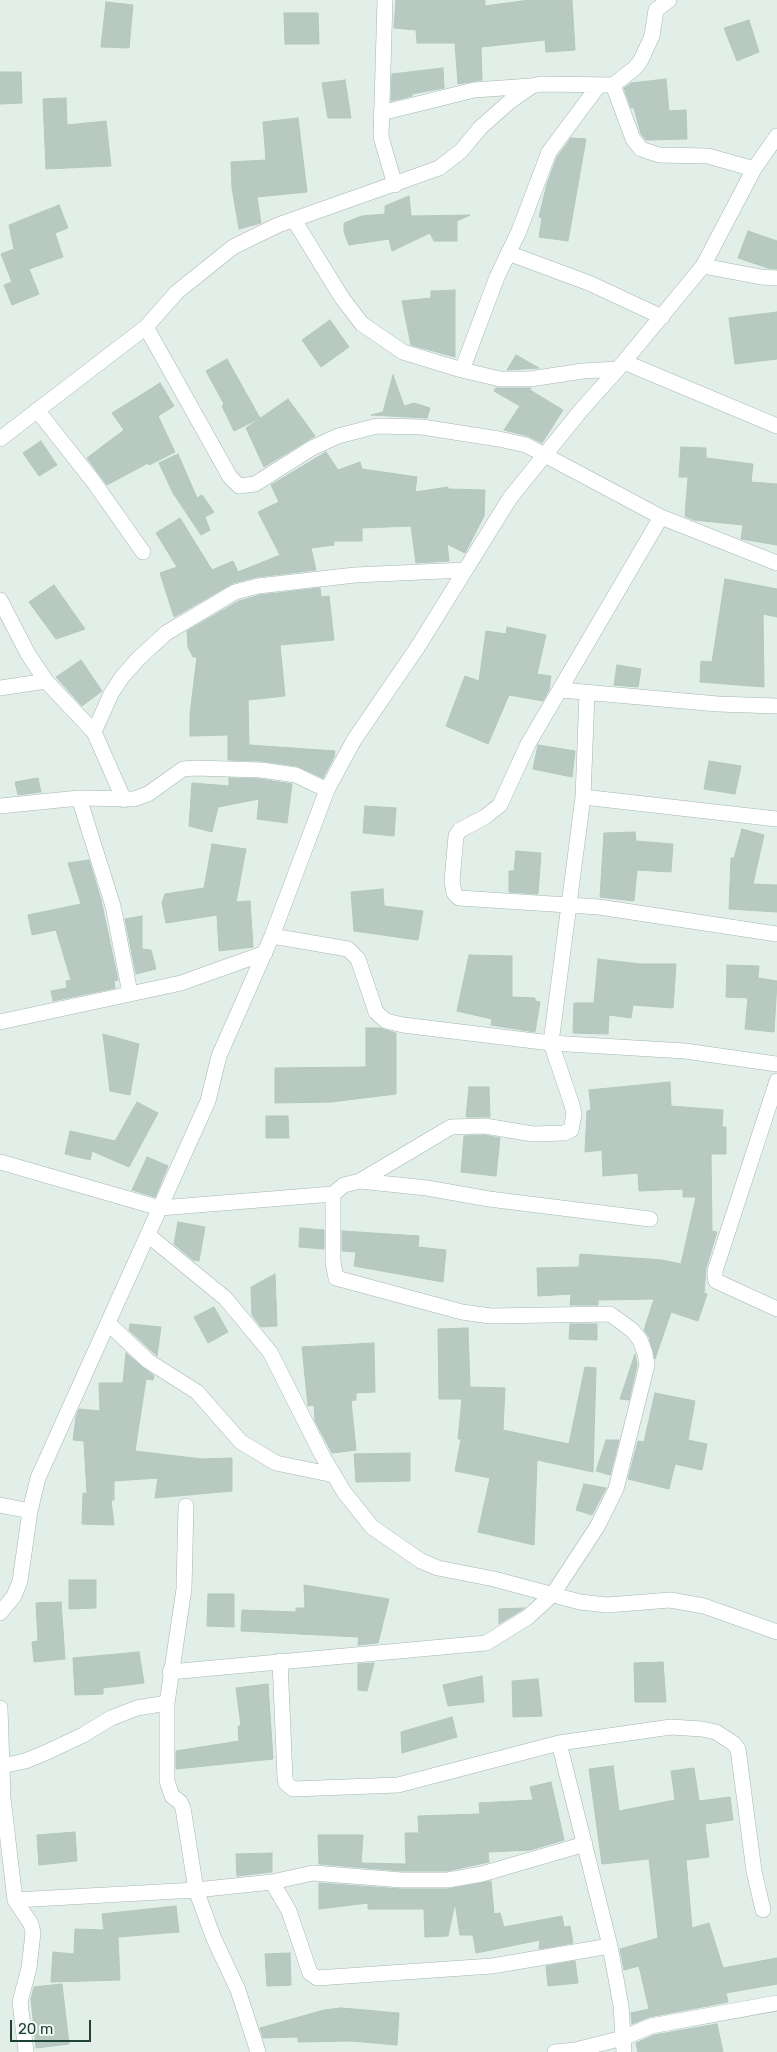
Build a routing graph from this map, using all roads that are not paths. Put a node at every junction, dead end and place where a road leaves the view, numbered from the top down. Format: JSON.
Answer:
{"nodes":[{"id":1,"x":385,"y":0,"type":"edge"},
{"id":2,"x":669,"y":0,"type":"edge"},
{"id":3,"x":655,"y":5,"type":"edge"},
{"id":4,"x":606,"y":85,"type":"junction"},
{"id":5,"x":532,"y":86,"type":"junction"},
{"id":6,"x":380,"y":113,"type":"junction"},
{"id":7,"x":777,"y":136,"type":"edge"},
{"id":8,"x":754,"y":169,"type":"junction"},
{"id":9,"x":395,"y":185,"type":"junction"},
{"id":10,"x":294,"y":220,"type":"junction"},
{"id":11,"x":508,"y":253,"type":"junction"},
{"id":12,"x":703,"y":266,"type":"junction"},
{"id":13,"x":777,"y":278,"type":"edge"},
{"id":14,"x":662,"y":316,"type":"junction"},
{"id":15,"x":146,"y":327,"type":"junction"},
{"id":16,"x":621,"y":366,"type":"junction"},
{"id":17,"x":462,"y":370,"type":"junction"},
{"id":18,"x":37,"y":410,"type":"junction"},
{"id":19,"x":777,"y":426,"type":"edge"},
{"id":20,"x":0,"y":439,"type":"edge"},
{"id":21,"x":545,"y":455,"type":"junction"},
{"id":22,"x":661,"y":517,"type":"junction"},
{"id":23,"x":143,"y":552,"type":"dead end"},
{"id":24,"x":777,"y":563,"type":"edge"},
{"id":25,"x":465,"y":570,"type":"junction"},
{"id":26,"x":0,"y":600,"type":"edge"},
{"id":27,"x":46,"y":681,"type":"junction"},
{"id":28,"x":0,"y":688,"type":"edge"},
{"id":29,"x":561,"y":690,"type":"junction"},
{"id":30,"x":587,"y":694,"type":"junction"},
{"id":31,"x":777,"y":706,"type":"edge"},
{"id":32,"x":94,"y":732,"type":"junction"},
{"id":33,"x":327,"y":790,"type":"junction"},
{"id":34,"x":583,"y":797,"type":"junction"},
{"id":35,"x":79,"y":798,"type":"junction"},
{"id":36,"x":124,"y":800,"type":"junction"},
{"id":37,"x":0,"y":806,"type":"edge"},
{"id":38,"x":777,"y":819,"type":"edge"},
{"id":39,"x":570,"y":904,"type":"junction"},
{"id":40,"x":777,"y":934,"type":"edge"},
{"id":41,"x":272,"y":936,"type":"junction"},
{"id":42,"x":265,"y":953,"type":"junction"},
{"id":43,"x":130,"y":993,"type":"junction"},
{"id":44,"x":0,"y":1022,"type":"edge"},
{"id":45,"x":551,"y":1043,"type":"junction"},
{"id":46,"x":777,"y":1064,"type":"edge"},
{"id":47,"x":777,"y":1081,"type":"edge"},
{"id":48,"x":0,"y":1162,"type":"edge"},
{"id":49,"x":360,"y":1181,"type":"junction"},
{"id":50,"x":333,"y":1194,"type":"junction"},
{"id":51,"x":160,"y":1208,"type":"junction"},
{"id":52,"x":650,"y":1219,"type":"dead end"},
{"id":53,"x":148,"y":1235,"type":"junction"},
{"id":54,"x":777,"y":1309,"type":"edge"},
{"id":55,"x":108,"y":1323,"type":"junction"},
{"id":56,"x":334,"y":1475,"type":"junction"},
{"id":57,"x":0,"y":1505,"type":"edge"},
{"id":58,"x":186,"y":1506,"type":"dead end"},
{"id":59,"x":30,"y":1511,"type":"junction"},
{"id":60,"x":553,"y":1594,"type":"junction"},
{"id":61,"x":0,"y":1614,"type":"edge"},
{"id":62,"x":777,"y":1632,"type":"edge"},
{"id":63,"x":280,"y":1661,"type":"junction"},
{"id":64,"x":170,"y":1672,"type":"junction"},
{"id":65,"x":167,"y":1703,"type":"junction"},
{"id":66,"x":0,"y":1708,"type":"edge"},
{"id":67,"x":559,"y":1743,"type":"junction"},
{"id":68,"x":2,"y":1766,"type":"junction"},
{"id":69,"x":2,"y":1798,"type":"edge"},
{"id":70,"x":585,"y":1844,"type":"junction"},
{"id":71,"x":272,"y":1882,"type":"junction"},
{"id":72,"x":196,"y":1890,"type":"junction"},
{"id":73,"x":15,"y":1900,"type":"junction"},
{"id":74,"x":763,"y":1910,"type":"dead end"},
{"id":75,"x":610,"y":1946,"type":"junction"},
{"id":76,"x":777,"y":2003,"type":"edge"},
{"id":77,"x":623,"y":2045,"type":"edge"},
{"id":78,"x":26,"y":2052,"type":"edge"},
{"id":79,"x":258,"y":2052,"type":"edge"},
{"id":80,"x":555,"y":2052,"type":"edge"}],
"edges":[{"from":1,"to":6,"type":"street"},
{"from":2,"to":3,"type":"street"},
{"from":3,"to":4,"type":"street"},
{"from":4,"to":5,"type":"street"},
{"from":4,"to":8,"type":"street"},
{"from":4,"to":11,"type":"street"},
{"from":5,"to":6,"type":"street"},
{"from":5,"to":9,"type":"street"},
{"from":6,"to":9,"type":"street"},
{"from":7,"to":8,"type":"street"},
{"from":8,"to":12,"type":"street"},
{"from":9,"to":10,"type":"street"},
{"from":10,"to":15,"type":"street"},
{"from":10,"to":17,"type":"street"},
{"from":11,"to":14,"type":"street"},
{"from":11,"to":17,"type":"street"},
{"from":12,"to":13,"type":"street"},
{"from":12,"to":14,"type":"street"},
{"from":14,"to":16,"type":"street"},
{"from":15,"to":18,"type":"street"},
{"from":15,"to":21,"type":"street"},
{"from":16,"to":17,"type":"street"},
{"from":16,"to":19,"type":"street"},
{"from":16,"to":21,"type":"street"},
{"from":18,"to":20,"type":"street"},
{"from":18,"to":23,"type":"street"},
{"from":21,"to":22,"type":"street"},
{"from":21,"to":25,"type":"street"},
{"from":22,"to":24,"type":"street"},
{"from":22,"to":29,"type":"street"},
{"from":25,"to":32,"type":"street"},
{"from":25,"to":33,"type":"street"},
{"from":26,"to":27,"type":"street"},
{"from":27,"to":28,"type":"street"},
{"from":27,"to":32,"type":"street"},
{"from":29,"to":30,"type":"street"},
{"from":29,"to":39,"type":"street"},
{"from":30,"to":31,"type":"street"},
{"from":30,"to":34,"type":"street"},
{"from":32,"to":36,"type":"street"},
{"from":33,"to":36,"type":"street"},
{"from":33,"to":41,"type":"street"},
{"from":34,"to":38,"type":"street"},
{"from":34,"to":39,"type":"street"},
{"from":35,"to":36,"type":"street"},
{"from":35,"to":37,"type":"street"},
{"from":35,"to":43,"type":"street"},
{"from":39,"to":40,"type":"street"},
{"from":39,"to":45,"type":"street"},
{"from":41,"to":42,"type":"street"},
{"from":41,"to":45,"type":"street"},
{"from":42,"to":43,"type":"street"},
{"from":42,"to":51,"type":"street"},
{"from":43,"to":44,"type":"street"},
{"from":45,"to":46,"type":"street"},
{"from":45,"to":49,"type":"street"},
{"from":47,"to":54,"type":"street"},
{"from":48,"to":51,"type":"street"},
{"from":49,"to":50,"type":"street"},
{"from":49,"to":52,"type":"street"},
{"from":50,"to":51,"type":"street"},
{"from":50,"to":60,"type":"street"},
{"from":51,"to":53,"type":"street"},
{"from":53,"to":55,"type":"street"},
{"from":53,"to":56,"type":"street"},
{"from":55,"to":56,"type":"street"},
{"from":55,"to":59,"type":"street"},
{"from":56,"to":60,"type":"street"},
{"from":57,"to":59,"type":"street"},
{"from":58,"to":64,"type":"street"},
{"from":59,"to":61,"type":"street"},
{"from":60,"to":62,"type":"street"},
{"from":60,"to":63,"type":"street"},
{"from":63,"to":64,"type":"street"},
{"from":63,"to":67,"type":"street"},
{"from":64,"to":65,"type":"street"},
{"from":65,"to":68,"type":"street"},
{"from":65,"to":72,"type":"street"},
{"from":66,"to":68,"type":"street"},
{"from":67,"to":70,"type":"street"},
{"from":67,"to":74,"type":"street"},
{"from":68,"to":69,"type":"street"},
{"from":69,"to":73,"type":"street"},
{"from":70,"to":71,"type":"street"},
{"from":70,"to":75,"type":"street"},
{"from":71,"to":72,"type":"street"},
{"from":71,"to":75,"type":"street"},
{"from":72,"to":73,"type":"street"},
{"from":72,"to":79,"type":"street"},
{"from":73,"to":78,"type":"street"},
{"from":75,"to":77,"type":"street"},
{"from":76,"to":77,"type":"street"},
{"from":77,"to":80,"type":"street"}]}
